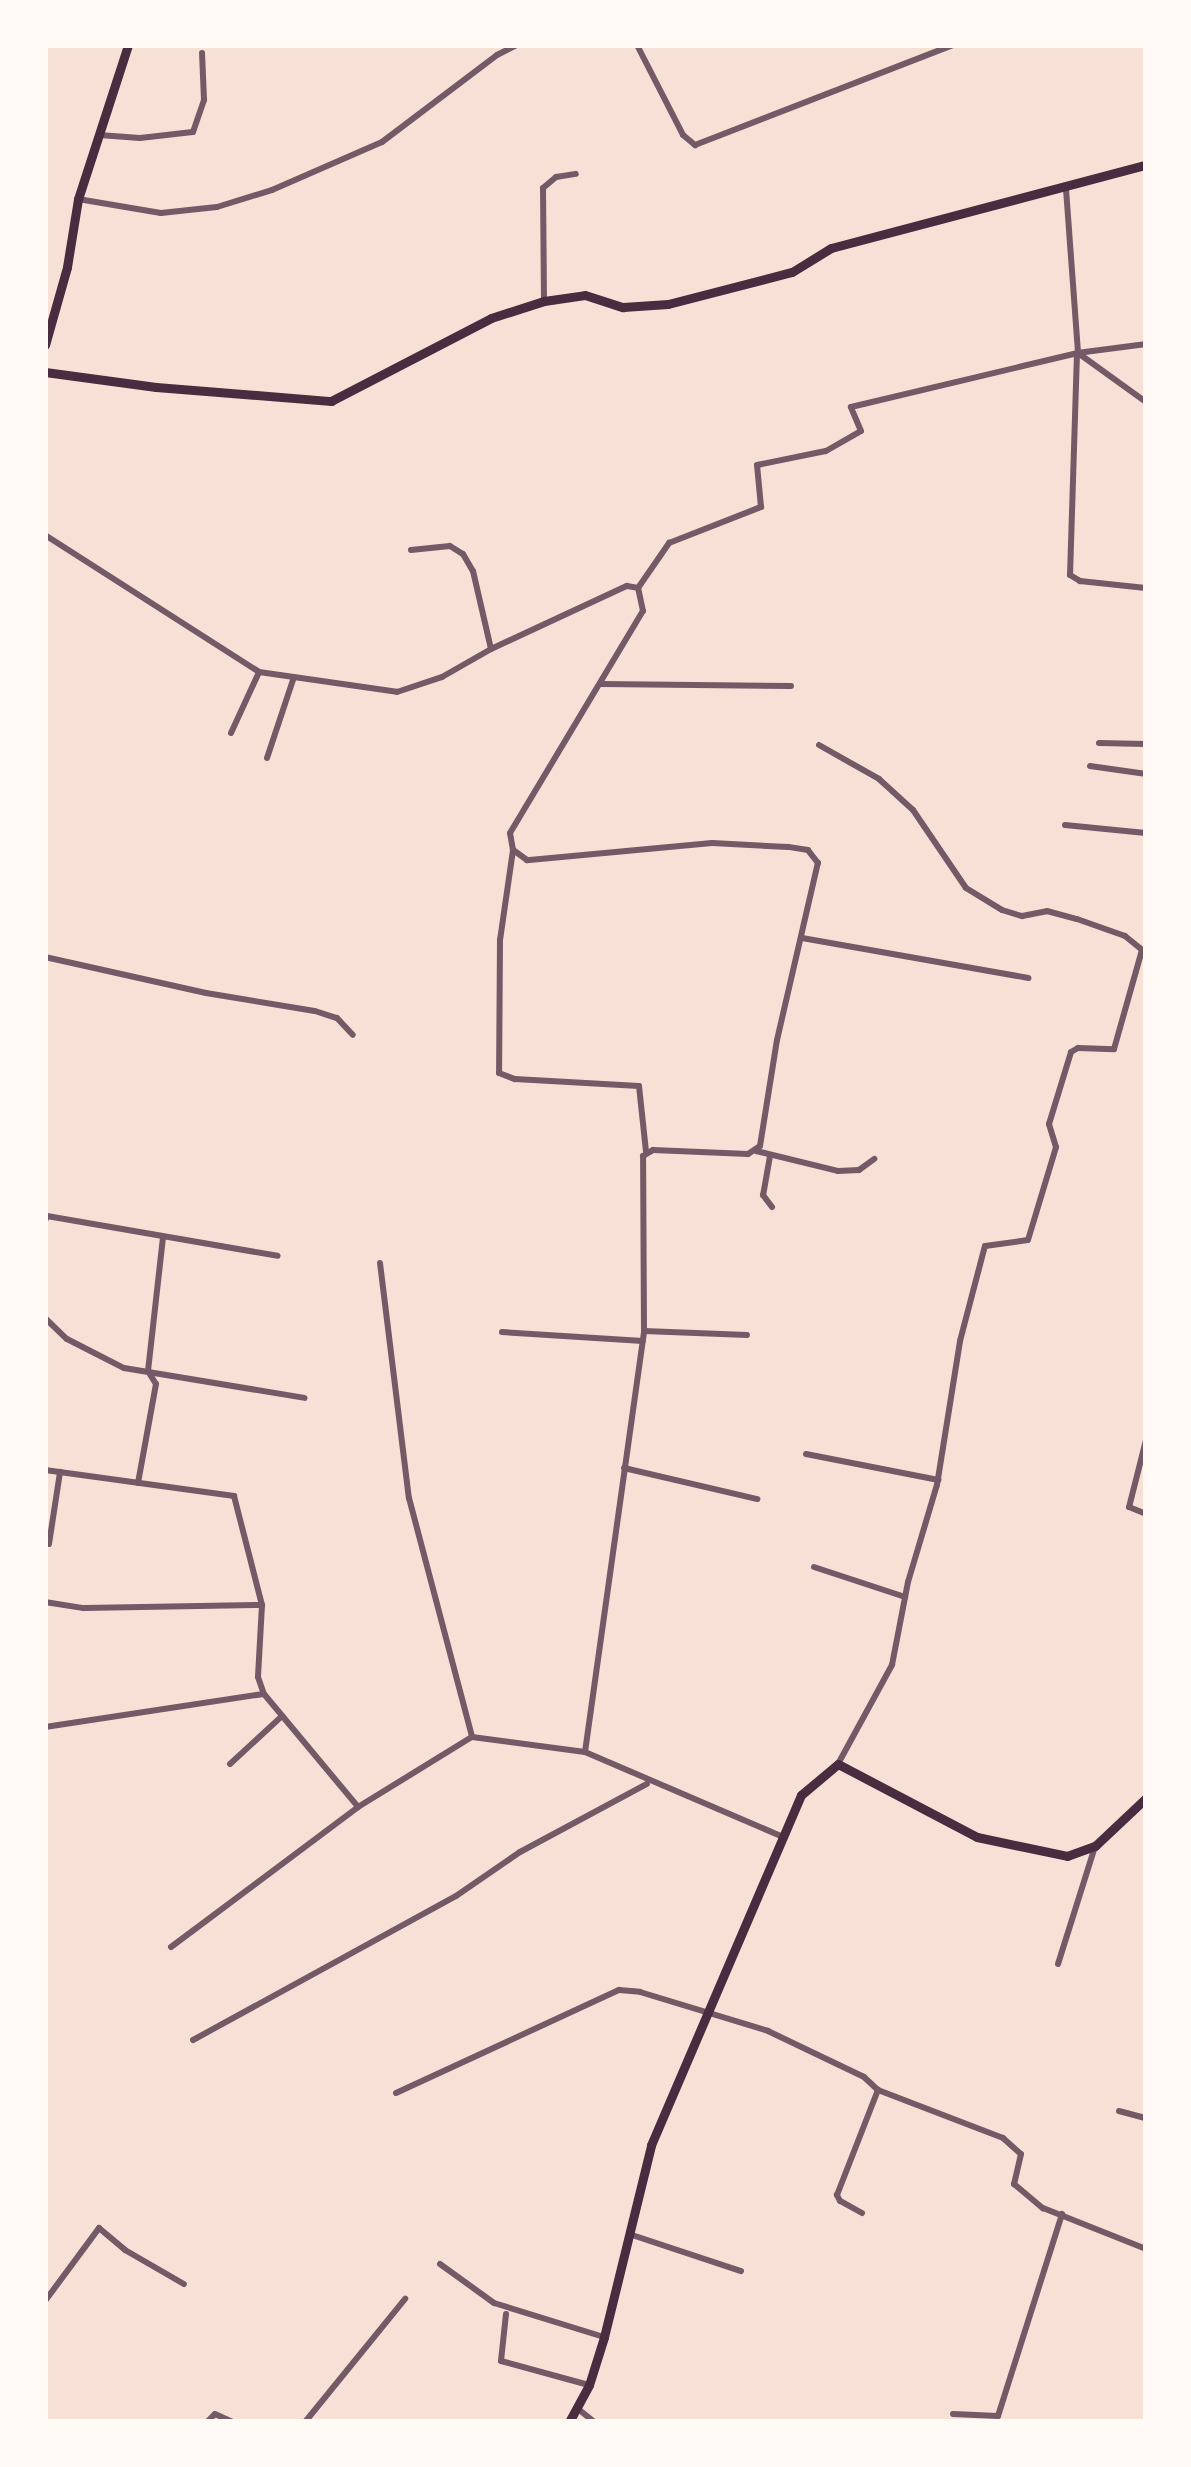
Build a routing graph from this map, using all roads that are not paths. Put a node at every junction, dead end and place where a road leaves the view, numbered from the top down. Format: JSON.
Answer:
{"nodes":[{"id":1,"x":128,"y":45,"type":"edge"},
{"id":2,"x":517,"y":45,"type":"edge"},
{"id":3,"x":637,"y":45,"type":"edge"},
{"id":4,"x":953,"y":45,"type":"edge"},
{"id":5,"x":202,"y":54,"type":"dead end"},
{"id":6,"x":98,"y":134,"type":"junction"},
{"id":7,"x":1146,"y":165,"type":"edge"},
{"id":8,"x":576,"y":174,"type":"dead end"},
{"id":9,"x":1066,"y":189,"type":"junction"},
{"id":10,"x":78,"y":198,"type":"junction"},
{"id":11,"x":544,"y":301,"type":"junction"},
{"id":12,"x":1146,"y":344,"type":"edge"},
{"id":13,"x":45,"y":345,"type":"edge"},
{"id":14,"x":1078,"y":352,"type":"junction"},
{"id":15,"x":45,"y":372,"type":"edge"},
{"id":16,"x":1146,"y":402,"type":"edge"},
{"id":17,"x":45,"y":535,"type":"edge"},
{"id":18,"x":412,"y":550,"type":"dead end"},
{"id":19,"x":638,"y":588,"type":"junction"},
{"id":20,"x":1146,"y":588,"type":"edge"},
{"id":21,"x":491,"y":648,"type":"junction"},
{"id":22,"x":259,"y":672,"type":"junction"},
{"id":23,"x":294,"y":677,"type":"junction"},
{"id":24,"x":600,"y":684,"type":"junction"},
{"id":25,"x":791,"y":686,"type":"dead end"},
{"id":26,"x":231,"y":734,"type":"dead end"},
{"id":27,"x":1099,"y":743,"type":"dead end"},
{"id":28,"x":1146,"y":744,"type":"edge"},
{"id":29,"x":820,"y":745,"type":"dead end"},
{"id":30,"x":267,"y":758,"type":"dead end"},
{"id":31,"x":1090,"y":766,"type":"dead end"},
{"id":32,"x":1146,"y":774,"type":"edge"},
{"id":33,"x":1065,"y":825,"type":"dead end"},
{"id":34,"x":1146,"y":832,"type":"edge"},
{"id":35,"x":513,"y":850,"type":"junction"},
{"id":36,"x":802,"y":938,"type":"junction"},
{"id":37,"x":1144,"y":951,"type":"edge"},
{"id":38,"x":45,"y":958,"type":"edge"},
{"id":39,"x":1028,"y":978,"type":"dead end"},
{"id":40,"x":353,"y":1034,"type":"dead end"},
{"id":41,"x":646,"y":1151,"type":"junction"},
{"id":42,"x":756,"y":1151,"type":"junction"},
{"id":43,"x":770,"y":1156,"type":"junction"},
{"id":44,"x":874,"y":1159,"type":"dead end"},
{"id":45,"x":772,"y":1207,"type":"dead end"},
{"id":46,"x":46,"y":1218,"type":"edge"},
{"id":47,"x":163,"y":1238,"type":"junction"},
{"id":48,"x":278,"y":1256,"type":"dead end"},
{"id":49,"x":380,"y":1263,"type":"dead end"},
{"id":50,"x":45,"y":1318,"type":"edge"},
{"id":51,"x":644,"y":1331,"type":"junction"},
{"id":52,"x":502,"y":1332,"type":"dead end"},
{"id":53,"x":747,"y":1335,"type":"dead end"},
{"id":54,"x":642,"y":1341,"type":"junction"},
{"id":55,"x":148,"y":1371,"type":"junction"},
{"id":56,"x":305,"y":1398,"type":"dead end"},
{"id":57,"x":1146,"y":1440,"type":"edge"},
{"id":58,"x":806,"y":1454,"type":"dead end"},
{"id":59,"x":624,"y":1468,"type":"junction"},
{"id":60,"x":45,"y":1470,"type":"edge"},
{"id":61,"x":60,"y":1472,"type":"junction"},
{"id":62,"x":938,"y":1480,"type":"junction"},
{"id":63,"x":138,"y":1483,"type":"junction"},
{"id":64,"x":757,"y":1499,"type":"dead end"},
{"id":65,"x":1146,"y":1514,"type":"edge"},
{"id":66,"x":49,"y":1544,"type":"dead end"},
{"id":67,"x":814,"y":1567,"type":"dead end"},
{"id":68,"x":905,"y":1597,"type":"junction"},
{"id":69,"x":45,"y":1602,"type":"edge"},
{"id":70,"x":262,"y":1605,"type":"junction"},
{"id":71,"x":264,"y":1694,"type":"junction"},
{"id":72,"x":282,"y":1716,"type":"junction"},
{"id":73,"x":45,"y":1726,"type":"edge"},
{"id":74,"x":472,"y":1738,"type":"junction"},
{"id":75,"x":585,"y":1752,"type":"junction"},
{"id":76,"x":230,"y":1764,"type":"dead end"},
{"id":77,"x":838,"y":1764,"type":"junction"},
{"id":78,"x":648,"y":1783,"type":"junction"},
{"id":79,"x":1146,"y":1798,"type":"edge"},
{"id":80,"x":358,"y":1808,"type":"junction"},
{"id":81,"x":783,"y":1837,"type":"junction"},
{"id":82,"x":1095,"y":1846,"type":"junction"},
{"id":83,"x":171,"y":1947,"type":"dead end"},
{"id":84,"x":1058,"y":1964,"type":"dead end"},
{"id":85,"x":709,"y":2010,"type":"junction"},
{"id":86,"x":192,"y":2040,"type":"dead end"},
{"id":87,"x":878,"y":2090,"type":"junction"},
{"id":88,"x":396,"y":2093,"type":"dead end"},
{"id":89,"x":1119,"y":2111,"type":"dead end"},
{"id":90,"x":1146,"y":2118,"type":"edge"},
{"id":91,"x":862,"y":2212,"type":"dead end"},
{"id":92,"x":1062,"y":2214,"type":"junction"},
{"id":93,"x":629,"y":2234,"type":"junction"},
{"id":94,"x":1146,"y":2249,"type":"edge"},
{"id":95,"x":440,"y":2264,"type":"dead end"},
{"id":96,"x":741,"y":2271,"type":"dead end"},
{"id":97,"x":184,"y":2284,"type":"dead end"},
{"id":98,"x":405,"y":2299,"type":"dead end"},
{"id":99,"x":45,"y":2302,"type":"edge"},
{"id":100,"x":506,"y":2314,"type":"dead end"},
{"id":101,"x":604,"y":2337,"type":"junction"},
{"id":102,"x":589,"y":2385,"type":"junction"},
{"id":103,"x":577,"y":2408,"type":"junction"},
{"id":104,"x":953,"y":2414,"type":"dead end"},
{"id":105,"x":206,"y":2422,"type":"edge"},
{"id":106,"x":233,"y":2422,"type":"edge"},
{"id":107,"x":306,"y":2422,"type":"edge"},
{"id":108,"x":569,"y":2422,"type":"edge"},
{"id":109,"x":594,"y":2422,"type":"edge"}],
"edges":[{"from":1,"to":6,"type":"main road"},
{"from":2,"to":10,"type":"street"},
{"from":3,"to":4,"type":"street"},
{"from":5,"to":6,"type":"street"},
{"from":6,"to":10,"type":"main road"},
{"from":7,"to":9,"type":"main road"},
{"from":8,"to":11,"type":"street"},
{"from":9,"to":11,"type":"main road"},
{"from":9,"to":14,"type":"street"},
{"from":10,"to":13,"type":"main road"},
{"from":11,"to":15,"type":"main road"},
{"from":12,"to":14,"type":"street"},
{"from":14,"to":16,"type":"street"},
{"from":14,"to":19,"type":"street"},
{"from":14,"to":20,"type":"street"},
{"from":17,"to":22,"type":"street"},
{"from":18,"to":21,"type":"street"},
{"from":19,"to":21,"type":"street"},
{"from":19,"to":24,"type":"street"},
{"from":21,"to":23,"type":"street"},
{"from":22,"to":23,"type":"street"},
{"from":22,"to":26,"type":"street"},
{"from":23,"to":30,"type":"street"},
{"from":24,"to":25,"type":"street"},
{"from":24,"to":35,"type":"street"},
{"from":27,"to":28,"type":"street"},
{"from":29,"to":37,"type":"street"},
{"from":31,"to":32,"type":"street"},
{"from":33,"to":34,"type":"street"},
{"from":35,"to":36,"type":"street"},
{"from":35,"to":41,"type":"street"},
{"from":36,"to":39,"type":"street"},
{"from":36,"to":42,"type":"street"},
{"from":37,"to":62,"type":"street"},
{"from":38,"to":40,"type":"street"},
{"from":41,"to":42,"type":"street"},
{"from":41,"to":51,"type":"street"},
{"from":42,"to":43,"type":"street"},
{"from":43,"to":44,"type":"street"},
{"from":43,"to":45,"type":"street"},
{"from":46,"to":47,"type":"street"},
{"from":47,"to":48,"type":"street"},
{"from":47,"to":55,"type":"street"},
{"from":49,"to":74,"type":"street"},
{"from":50,"to":55,"type":"street"},
{"from":51,"to":53,"type":"street"},
{"from":51,"to":54,"type":"street"},
{"from":52,"to":54,"type":"street"},
{"from":54,"to":59,"type":"street"},
{"from":55,"to":56,"type":"street"},
{"from":55,"to":63,"type":"street"},
{"from":57,"to":65,"type":"street"},
{"from":58,"to":62,"type":"street"},
{"from":59,"to":64,"type":"street"},
{"from":59,"to":75,"type":"street"},
{"from":60,"to":61,"type":"street"},
{"from":61,"to":63,"type":"street"},
{"from":61,"to":66,"type":"street"},
{"from":62,"to":68,"type":"street"},
{"from":63,"to":70,"type":"street"},
{"from":67,"to":68,"type":"street"},
{"from":68,"to":77,"type":"street"},
{"from":69,"to":70,"type":"street"},
{"from":70,"to":71,"type":"street"},
{"from":71,"to":72,"type":"street"},
{"from":71,"to":73,"type":"street"},
{"from":72,"to":76,"type":"street"},
{"from":72,"to":80,"type":"street"},
{"from":74,"to":75,"type":"street"},
{"from":74,"to":80,"type":"street"},
{"from":75,"to":78,"type":"street"},
{"from":77,"to":81,"type":"main road"},
{"from":77,"to":82,"type":"main road"},
{"from":78,"to":81,"type":"street"},
{"from":78,"to":86,"type":"street"},
{"from":79,"to":82,"type":"main road"},
{"from":80,"to":83,"type":"street"},
{"from":81,"to":85,"type":"main road"},
{"from":82,"to":84,"type":"street"},
{"from":85,"to":87,"type":"street"},
{"from":85,"to":88,"type":"street"},
{"from":85,"to":93,"type":"main road"},
{"from":87,"to":91,"type":"street"},
{"from":87,"to":92,"type":"street"},
{"from":89,"to":90,"type":"street"},
{"from":92,"to":94,"type":"street"},
{"from":92,"to":104,"type":"street"},
{"from":93,"to":96,"type":"street"},
{"from":93,"to":101,"type":"main road"},
{"from":95,"to":101,"type":"street"},
{"from":97,"to":99,"type":"street"},
{"from":98,"to":107,"type":"street"},
{"from":100,"to":102,"type":"street"},
{"from":101,"to":102,"type":"main road"},
{"from":102,"to":103,"type":"main road"},
{"from":103,"to":108,"type":"main road"},
{"from":103,"to":109,"type":"street"},
{"from":105,"to":106,"type":"street"}]}
